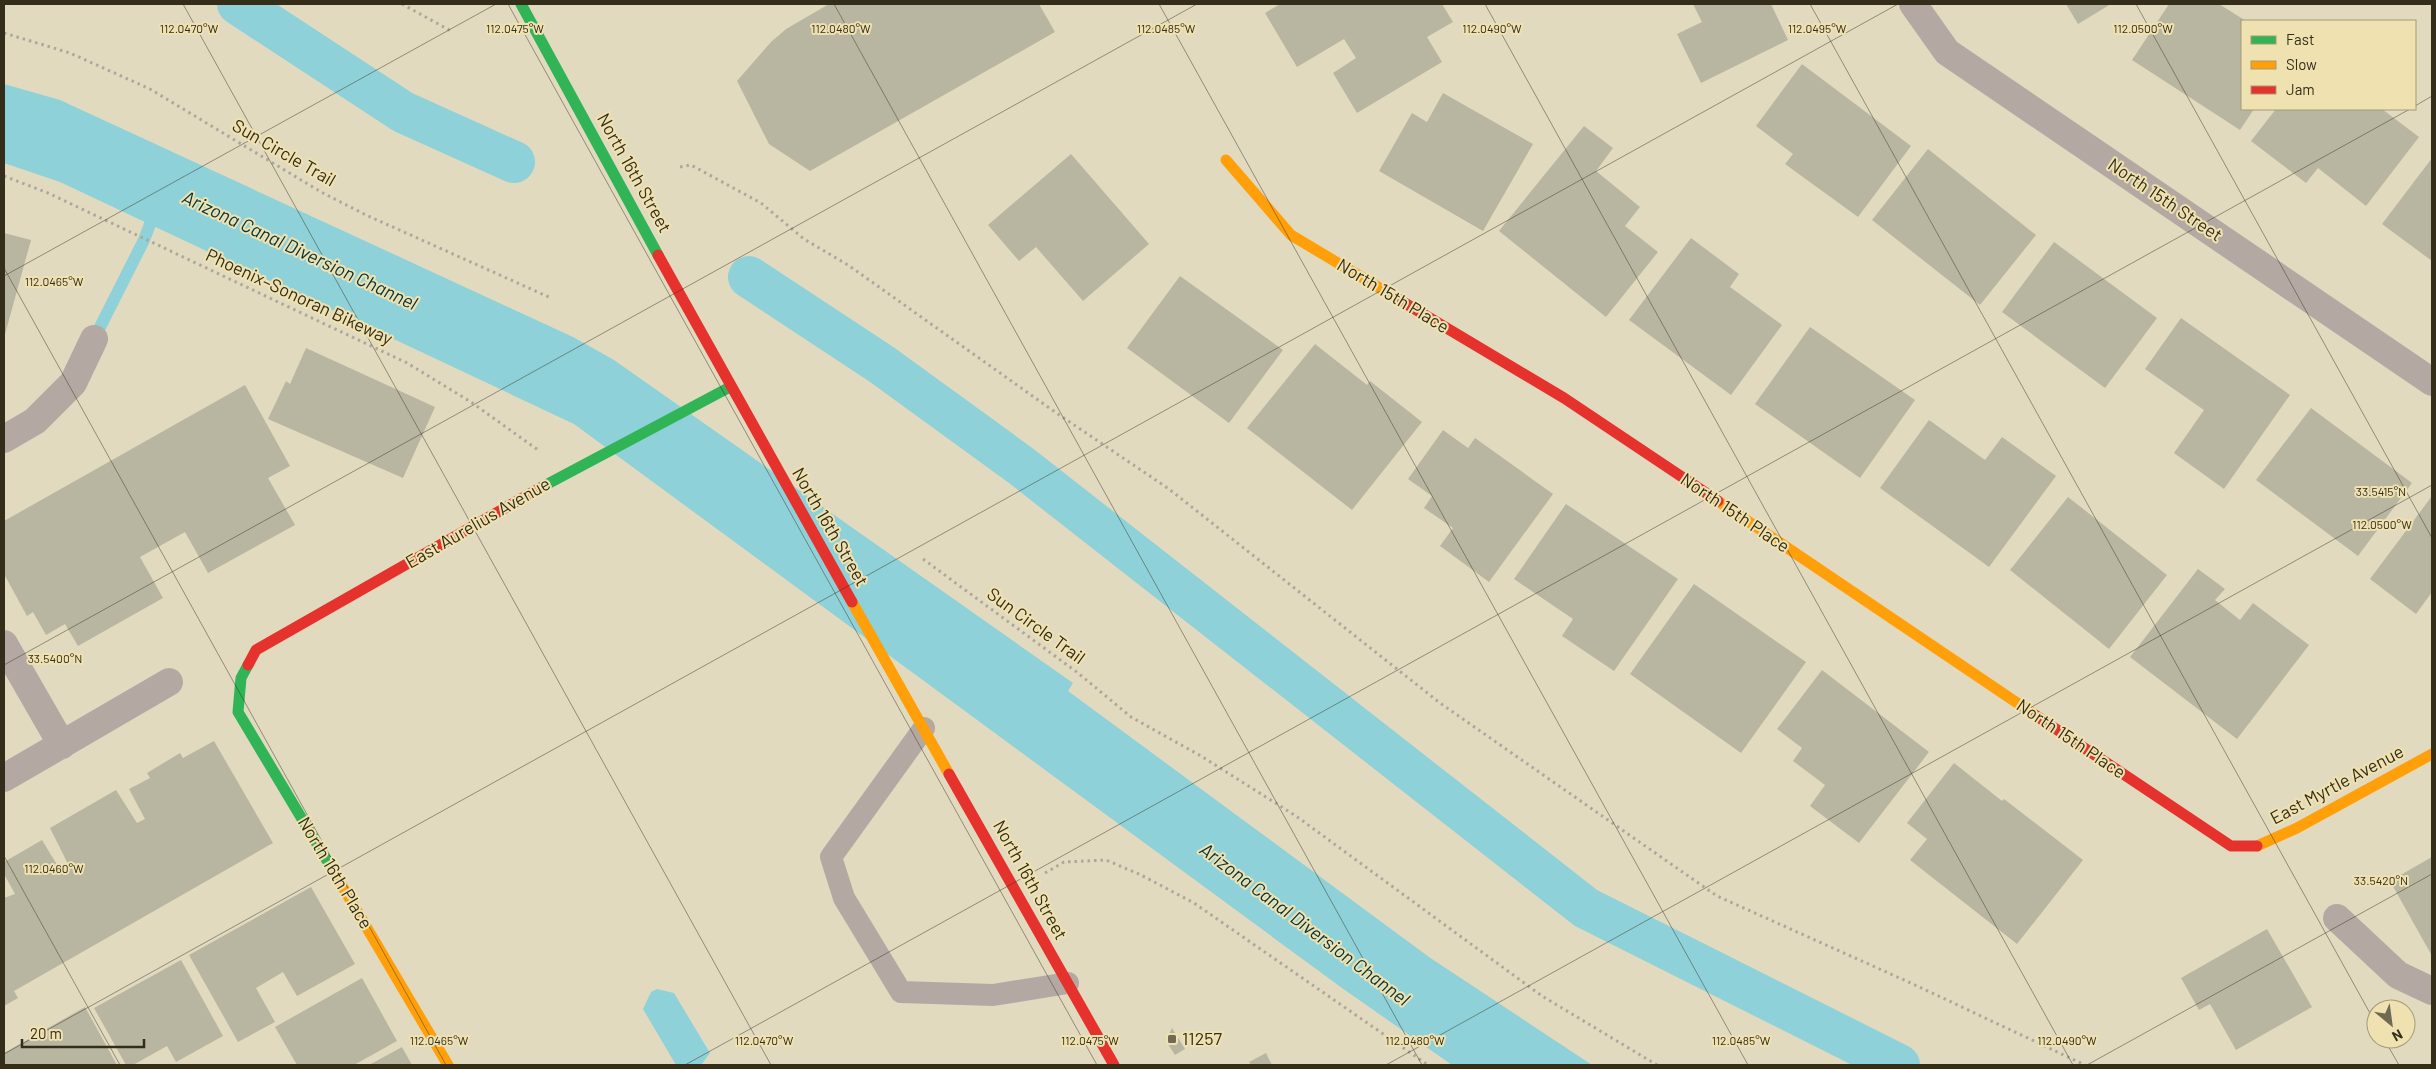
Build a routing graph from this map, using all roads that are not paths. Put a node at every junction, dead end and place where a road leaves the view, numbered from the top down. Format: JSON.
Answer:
{"nodes":[{"id":1,"x":521,"y":4,"type":"edge"},
{"id":2,"x":1913,"y":4,"type":"edge"},
{"id":3,"x":1226,"y":160,"type":"dead end"},
{"id":4,"x":94,"y":339,"type":"dead end"},
{"id":5,"x":2432,"y":382,"type":"edge"},
{"id":6,"x":730,"y":387,"type":"junction"},
{"id":7,"x":4,"y":439,"type":"edge"},
{"id":8,"x":4,"y":644,"type":"edge"},
{"id":9,"x":240,"y":678,"type":"joint"},
{"id":10,"x":169,"y":682,"type":"dead end"},
{"id":11,"x":924,"y":728,"type":"junction"},
{"id":12,"x":62,"y":745,"type":"junction"},
{"id":13,"x":2432,"y":754,"type":"edge"},
{"id":14,"x":4,"y":778,"type":"edge"},
{"id":15,"x":2257,"y":846,"type":"joint"},
{"id":16,"x":2337,"y":918,"type":"dead end"},
{"id":17,"x":1068,"y":983,"type":"junction"},
{"id":18,"x":2432,"y":991,"type":"edge"},
{"id":19,"x":448,"y":1065,"type":"edge"},
{"id":20,"x":1114,"y":1065,"type":"edge"}],
"edges":[{"from":1,"to":6,"type":"street","name":"North 16th Street"},
{"from":2,"to":5,"type":"street","name":"North 15th Street"},
{"from":3,"to":15,"type":"street","name":"North 15th Place"},
{"from":4,"to":7,"type":"street"},
{"from":6,"to":9,"type":"street","name":"East Aurelius Avenue"},
{"from":6,"to":11,"type":"street","name":"North 16th Street"},
{"from":8,"to":12,"type":"street"},
{"from":9,"to":19,"type":"street","name":"North 16th Place"},
{"from":10,"to":12,"type":"street"},
{"from":11,"to":17,"type":"street","name":"North 16th Street"},
{"from":11,"to":17,"type":"lane"},
{"from":12,"to":14,"type":"street"},
{"from":13,"to":15,"type":"street","name":"East Myrtle Avenue"},
{"from":16,"to":18,"type":"street"},
{"from":17,"to":20,"type":"street","name":"North 16th Street"}]}
